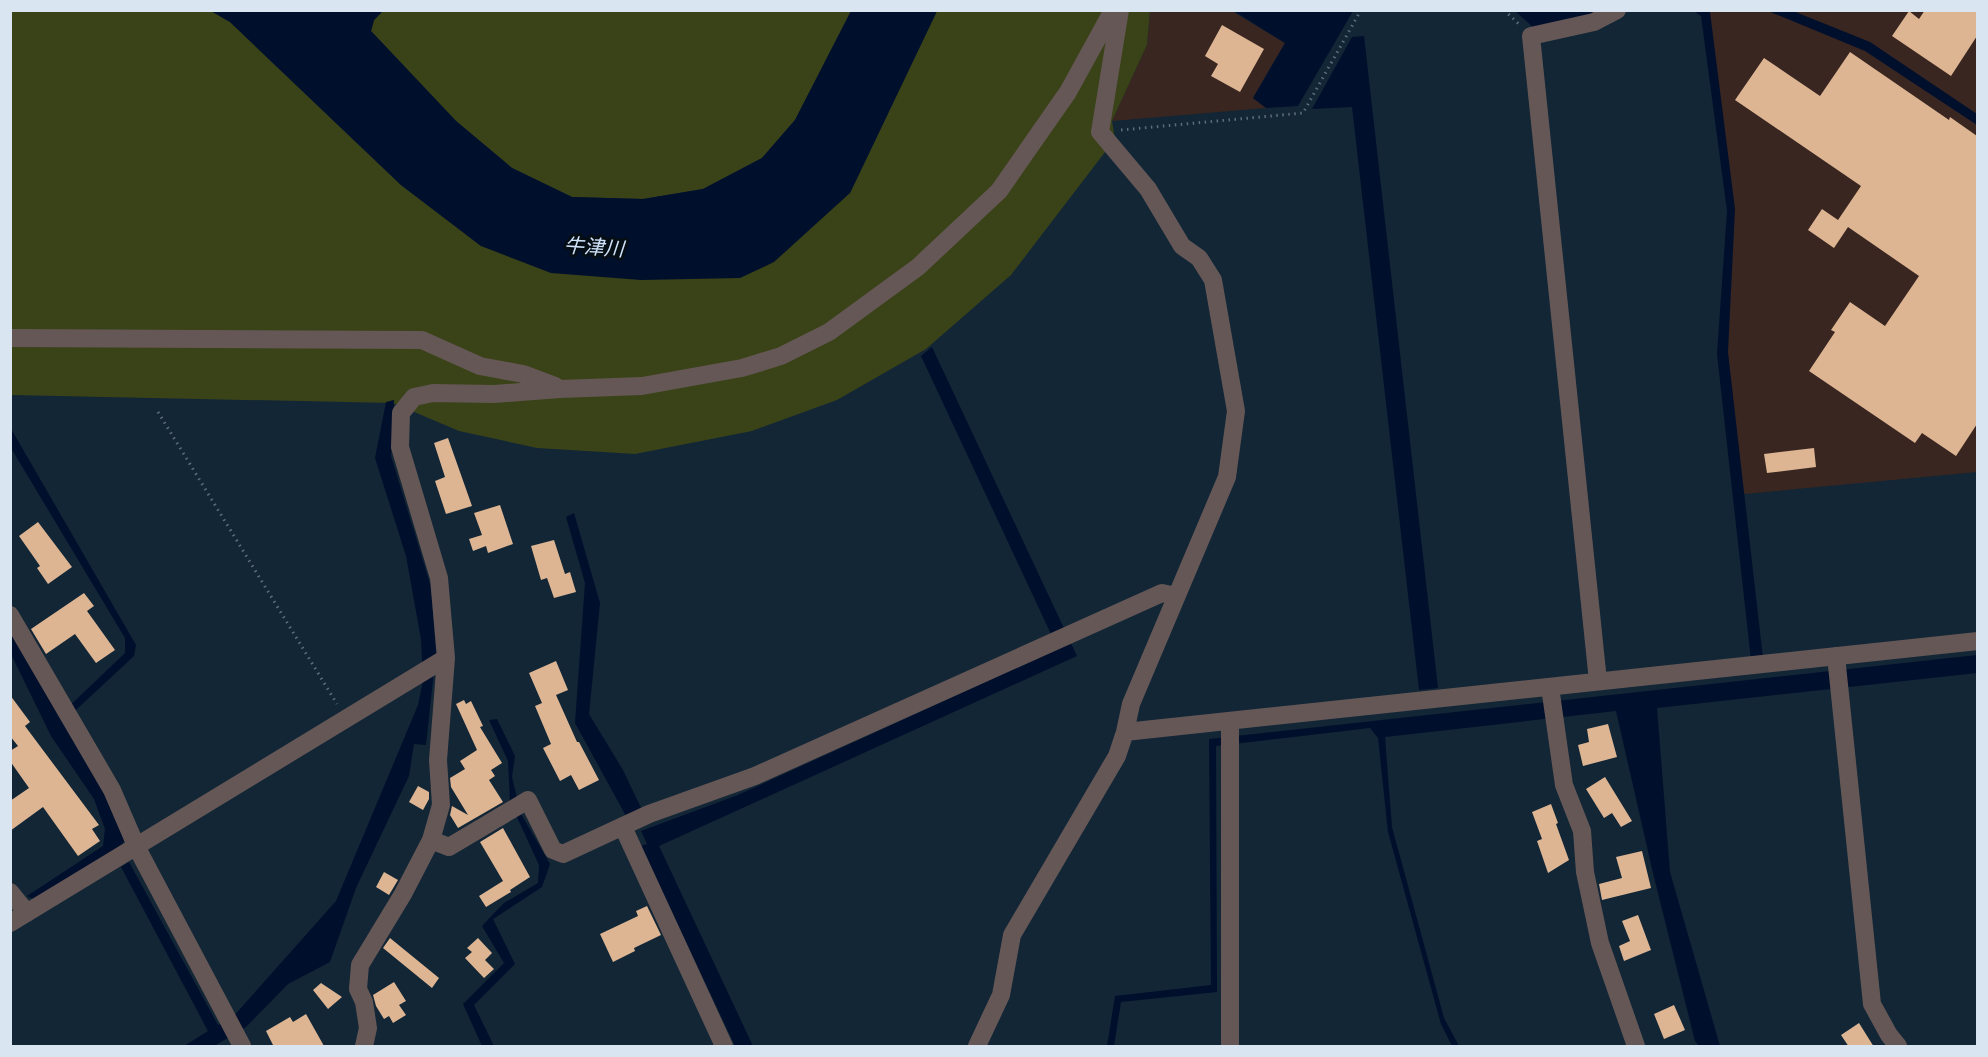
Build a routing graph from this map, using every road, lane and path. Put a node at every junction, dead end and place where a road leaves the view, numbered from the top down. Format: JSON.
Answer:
{"nodes":[{"id":1,"x":1113,"y":10,"type":"edge"},
{"id":2,"x":1119,"y":10,"type":"edge"},
{"id":3,"x":1361,"y":10,"type":"edge"},
{"id":4,"x":1504,"y":10,"type":"edge"},
{"id":5,"x":1617,"y":10,"type":"edge"},
{"id":6,"x":1531,"y":36,"type":"junction"},
{"id":7,"x":1100,"y":132,"type":"junction"},
{"id":8,"x":10,"y":338,"type":"edge"},
{"id":9,"x":560,"y":388,"type":"junction"},
{"id":10,"x":158,"y":412,"type":"dead end"},
{"id":11,"x":1176,"y":596,"type":"junction"},
{"id":12,"x":10,"y":615,"type":"edge"},
{"id":13,"x":1977,"y":641,"type":"edge"},
{"id":14,"x":1836,"y":656,"type":"junction"},
{"id":15,"x":446,"y":658,"type":"junction"},
{"id":16,"x":1598,"y":681,"type":"junction"},
{"id":17,"x":1550,"y":687,"type":"junction"},
{"id":18,"x":346,"y":720,"type":"junction"},
{"id":19,"x":1125,"y":732,"type":"junction"},
{"id":20,"x":1230,"y":734,"type":"junction"},
{"id":21,"x":623,"y":827,"type":"junction"},
{"id":22,"x":431,"y":840,"type":"junction"},
{"id":23,"x":137,"y":848,"type":"junction"},
{"id":24,"x":10,"y":892,"type":"edge"},
{"id":25,"x":27,"y":913,"type":"junction"},
{"id":26,"x":10,"y":923,"type":"edge"},
{"id":27,"x":238,"y":1041,"type":"edge"},
{"id":28,"x":364,"y":1047,"type":"edge"},
{"id":29,"x":724,"y":1047,"type":"edge"},
{"id":30,"x":977,"y":1047,"type":"edge"},
{"id":31,"x":1230,"y":1047,"type":"edge"},
{"id":32,"x":1636,"y":1047,"type":"edge"},
{"id":33,"x":1898,"y":1047,"type":"edge"}],
"edges":[{"from":1,"to":9,"type":"street"},
{"from":2,"to":7,"type":"street"},
{"from":3,"to":7,"type":"path"},
{"from":4,"to":6,"type":"path"},
{"from":5,"to":6,"type":"street"},
{"from":6,"to":16,"type":"street"},
{"from":7,"to":11,"type":"street"},
{"from":8,"to":9,"type":"street"},
{"from":9,"to":15,"type":"street"},
{"from":10,"to":18,"type":"path"},
{"from":11,"to":19,"type":"street"},
{"from":11,"to":21,"type":"street"},
{"from":12,"to":23,"type":"street"},
{"from":13,"to":14,"type":"street"},
{"from":14,"to":16,"type":"street"},
{"from":14,"to":33,"type":"street"},
{"from":15,"to":18,"type":"street"},
{"from":15,"to":22,"type":"street"},
{"from":16,"to":17,"type":"street"},
{"from":17,"to":20,"type":"street"},
{"from":17,"to":32,"type":"street"},
{"from":18,"to":23,"type":"street"},
{"from":19,"to":20,"type":"street"},
{"from":19,"to":30,"type":"street"},
{"from":20,"to":31,"type":"street"},
{"from":21,"to":22,"type":"street"},
{"from":21,"to":29,"type":"street"},
{"from":22,"to":28,"type":"street"},
{"from":23,"to":25,"type":"street"},
{"from":23,"to":27,"type":"street"},
{"from":24,"to":25,"type":"street"},
{"from":25,"to":26,"type":"street"}]}
